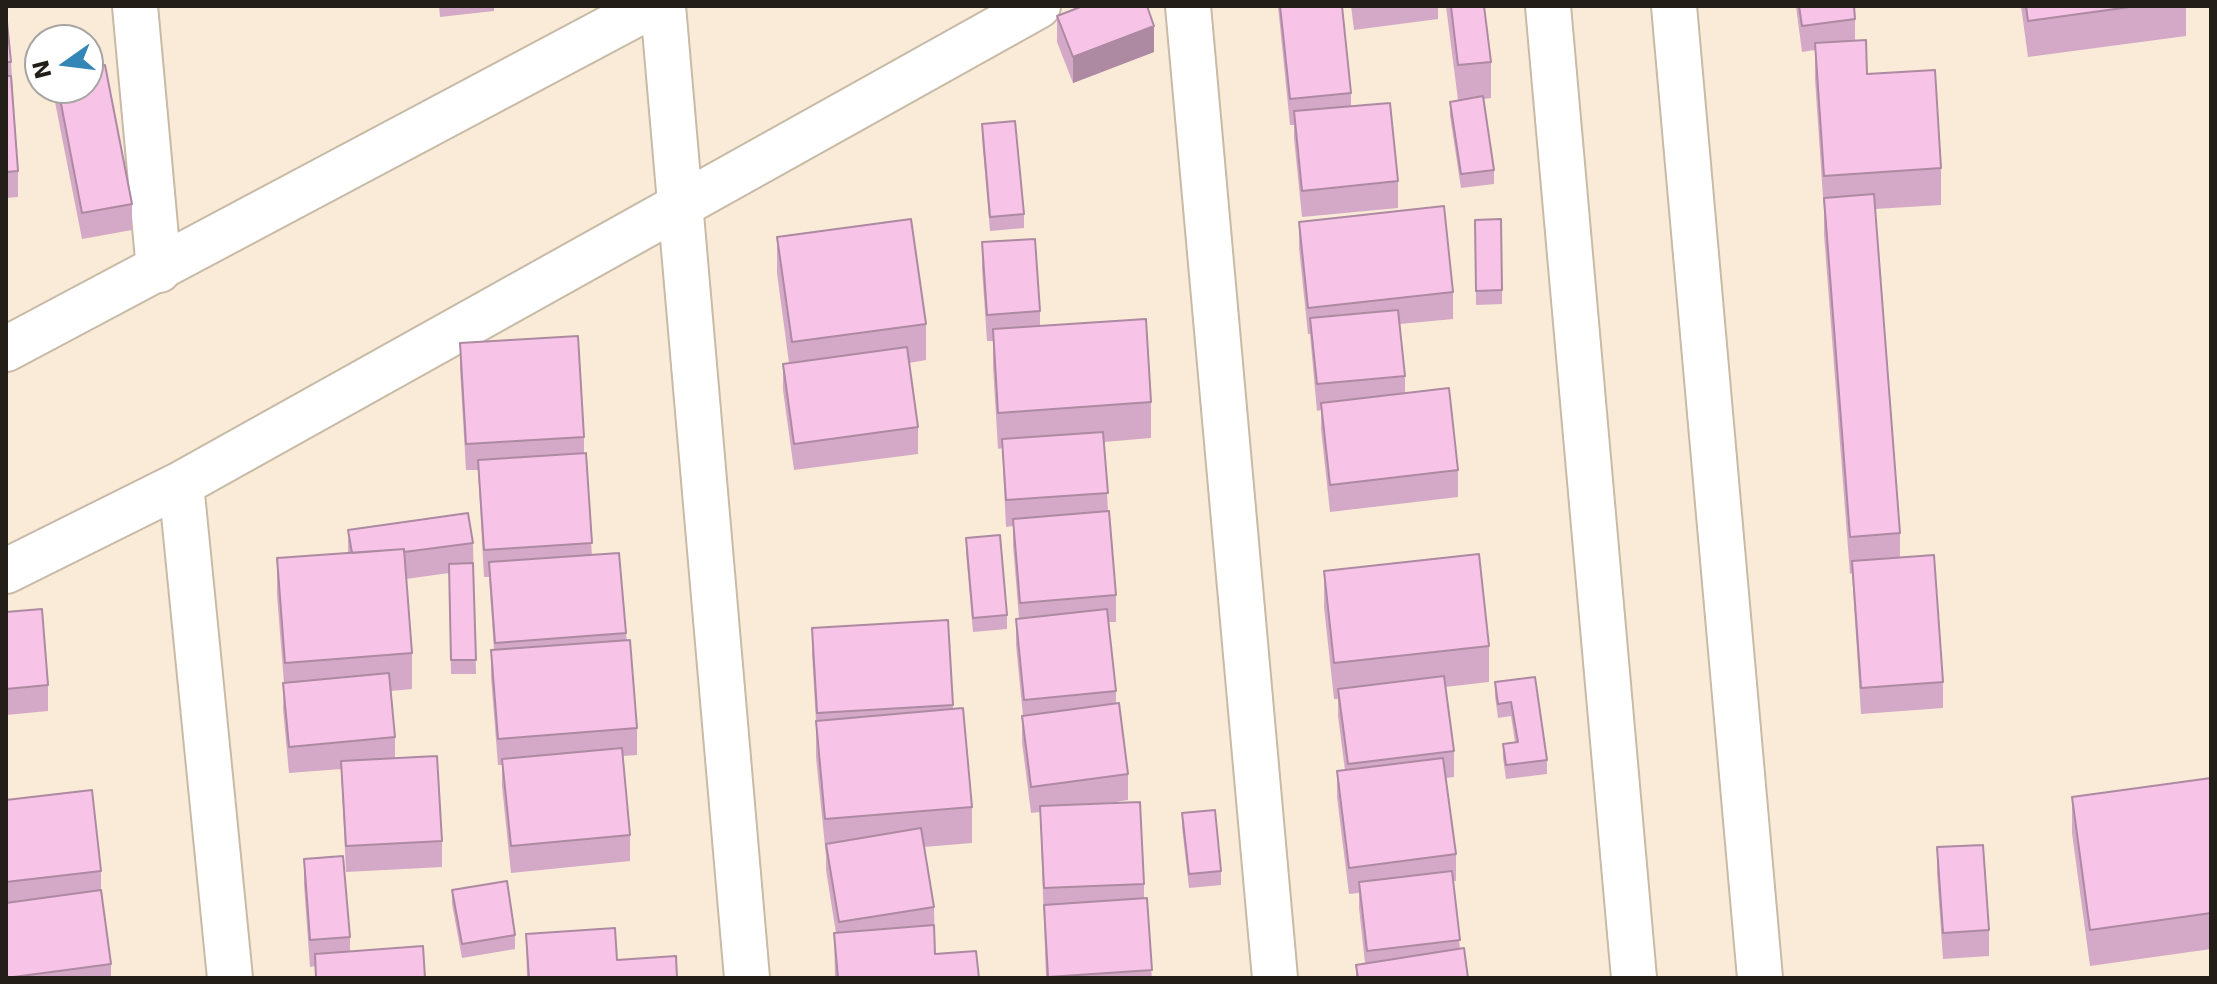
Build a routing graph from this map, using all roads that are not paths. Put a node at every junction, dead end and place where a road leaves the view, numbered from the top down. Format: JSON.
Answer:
{"nodes":[{"id":1,"x":135,"y":6,"type":"edge"},
{"id":2,"x":651,"y":6,"type":"edge"},
{"id":3,"x":663,"y":6,"type":"edge"},
{"id":4,"x":1038,"y":6,"type":"edge"},
{"id":5,"x":1188,"y":6,"type":"edge"},
{"id":6,"x":1548,"y":6,"type":"edge"},
{"id":7,"x":1674,"y":6,"type":"edge"},
{"id":8,"x":680,"y":204,"type":"junction"},
{"id":9,"x":159,"y":270,"type":"junction"},
{"id":10,"x":6,"y":349,"type":"edge"},
{"id":11,"x":181,"y":484,"type":"junction"},
{"id":12,"x":6,"y":571,"type":"edge"},
{"id":13,"x":230,"y":978,"type":"edge"},
{"id":14,"x":747,"y":978,"type":"edge"},
{"id":15,"x":1275,"y":978,"type":"edge"},
{"id":16,"x":1634,"y":978,"type":"edge"},
{"id":17,"x":1760,"y":978,"type":"edge"}],
"edges":[{"from":1,"to":9,"type":"street"},
{"from":2,"to":9,"type":"street"},
{"from":3,"to":8,"type":"street"},
{"from":4,"to":8,"type":"street"},
{"from":5,"to":15,"type":"street"},
{"from":6,"to":16,"type":"street"},
{"from":7,"to":17,"type":"street"},
{"from":8,"to":11,"type":"street"},
{"from":8,"to":14,"type":"street"},
{"from":9,"to":10,"type":"street"},
{"from":11,"to":12,"type":"street"},
{"from":11,"to":13,"type":"street"}]}
